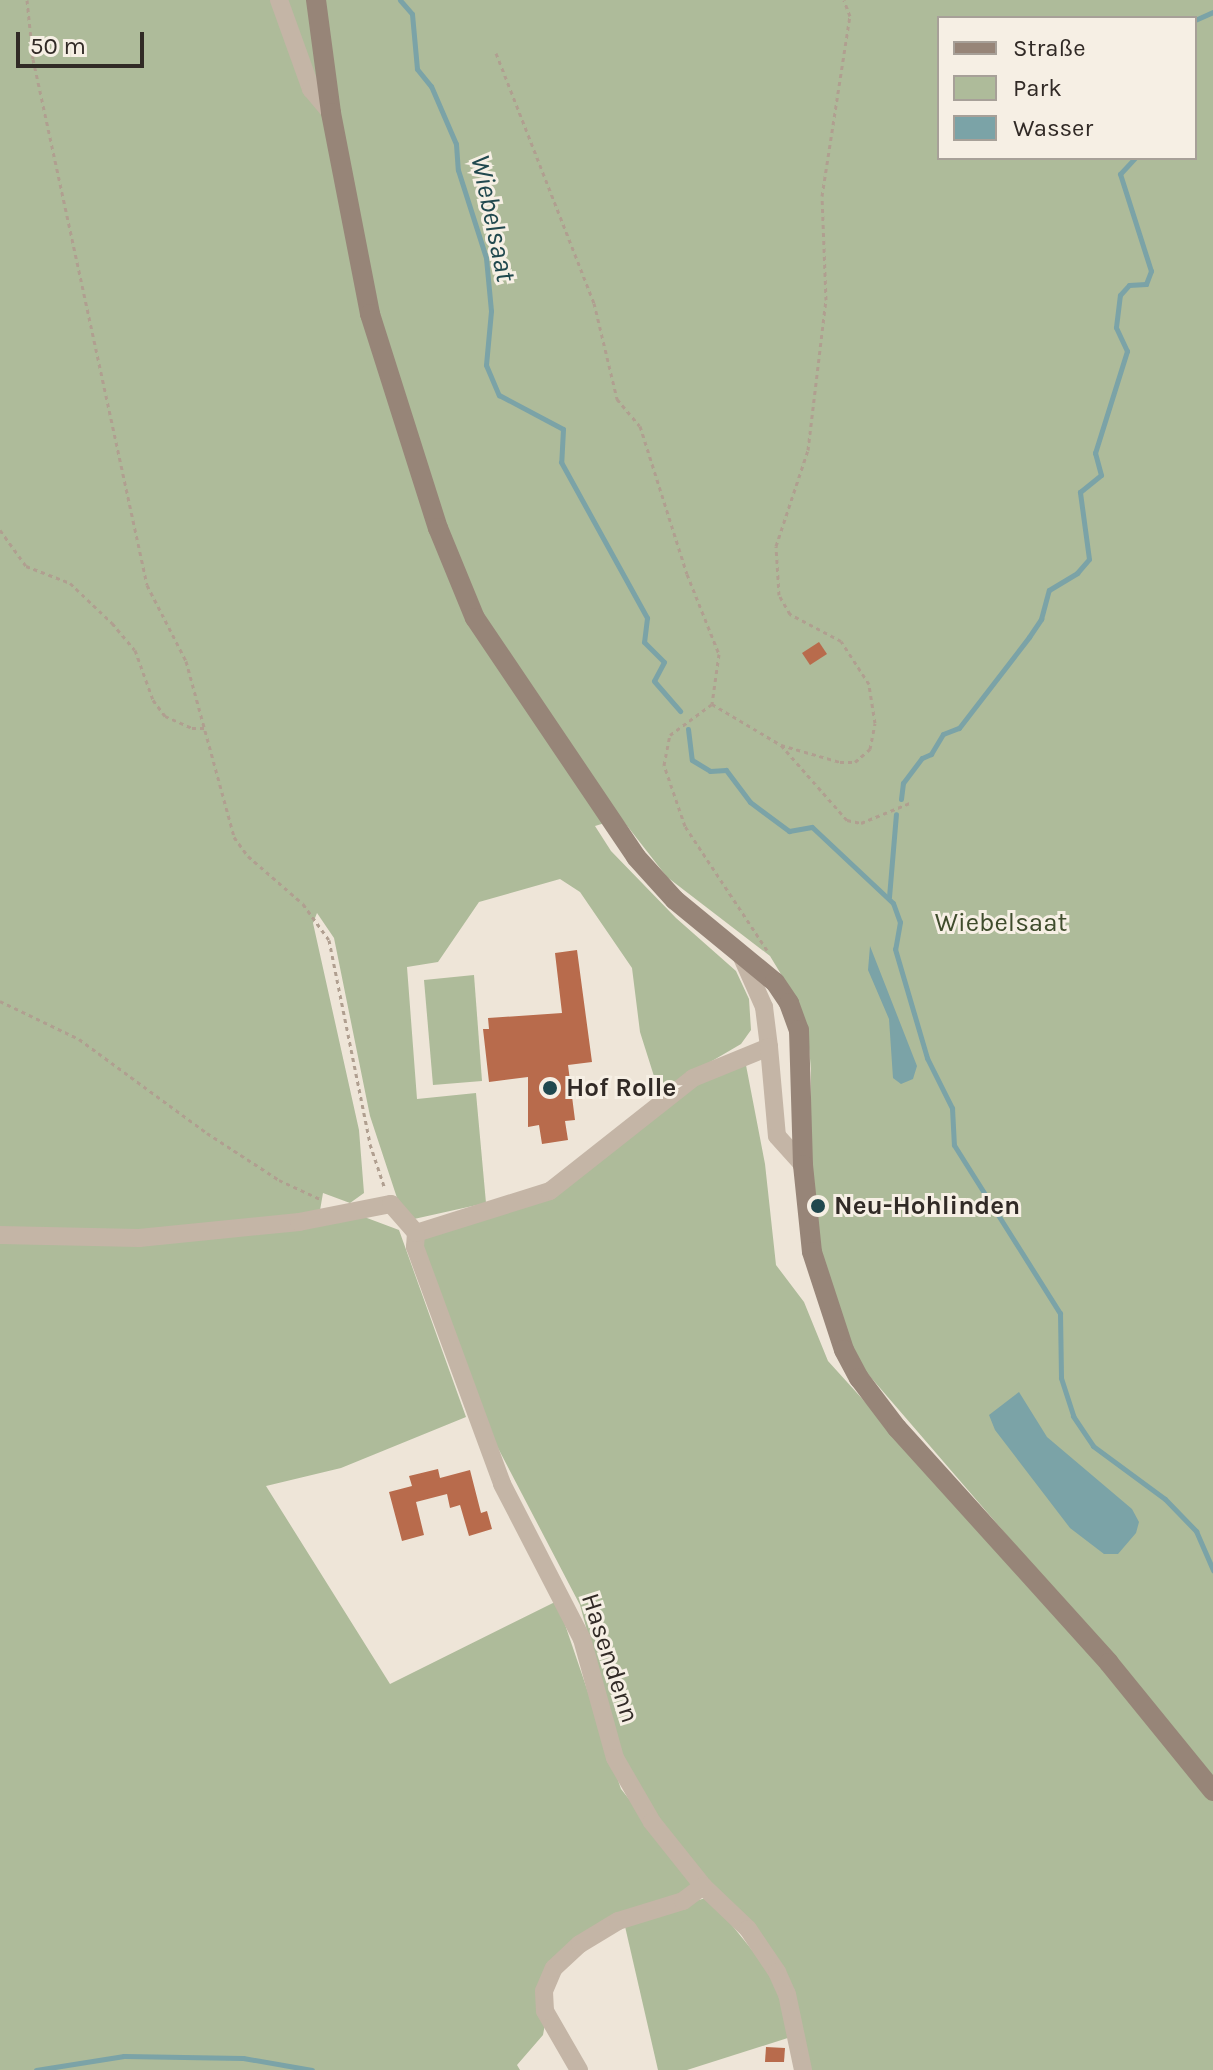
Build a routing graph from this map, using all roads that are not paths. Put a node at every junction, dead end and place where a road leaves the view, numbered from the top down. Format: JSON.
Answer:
{"nodes":[{"id":1,"x":279,"y":0,"type":"edge"},
{"id":2,"x":316,"y":0,"type":"edge"},
{"id":3,"x":331,"y":113,"type":"junction"},
{"id":4,"x":740,"y":954,"type":"junction"},
{"id":5,"x":769,"y":1047,"type":"junction"},
{"id":6,"x":803,"y":1165,"type":"junction"},
{"id":7,"x":416,"y":1233,"type":"junction"},
{"id":8,"x":0,"y":1235,"type":"edge"},
{"id":9,"x":1213,"y":1791,"type":"edge"},
{"id":10,"x":703,"y":1886,"type":"junction"},
{"id":11,"x":579,"y":2070,"type":"edge"},
{"id":12,"x":803,"y":2070,"type":"edge"}],
"edges":[{"from":1,"to":3,"type":"street"},
{"from":2,"to":3,"type":"main road"},
{"from":3,"to":4,"type":"main road"},
{"from":4,"to":5,"type":"street"},
{"from":4,"to":6,"type":"main road"},
{"from":5,"to":6,"type":"street"},
{"from":5,"to":7,"type":"street"},
{"from":6,"to":9,"type":"main road"},
{"from":7,"to":8,"type":"street"},
{"from":7,"to":10,"type":"street","name":"Hasendenn"},
{"from":10,"to":11,"type":"street"},
{"from":10,"to":12,"type":"street","name":"Hasendenn"}]}
